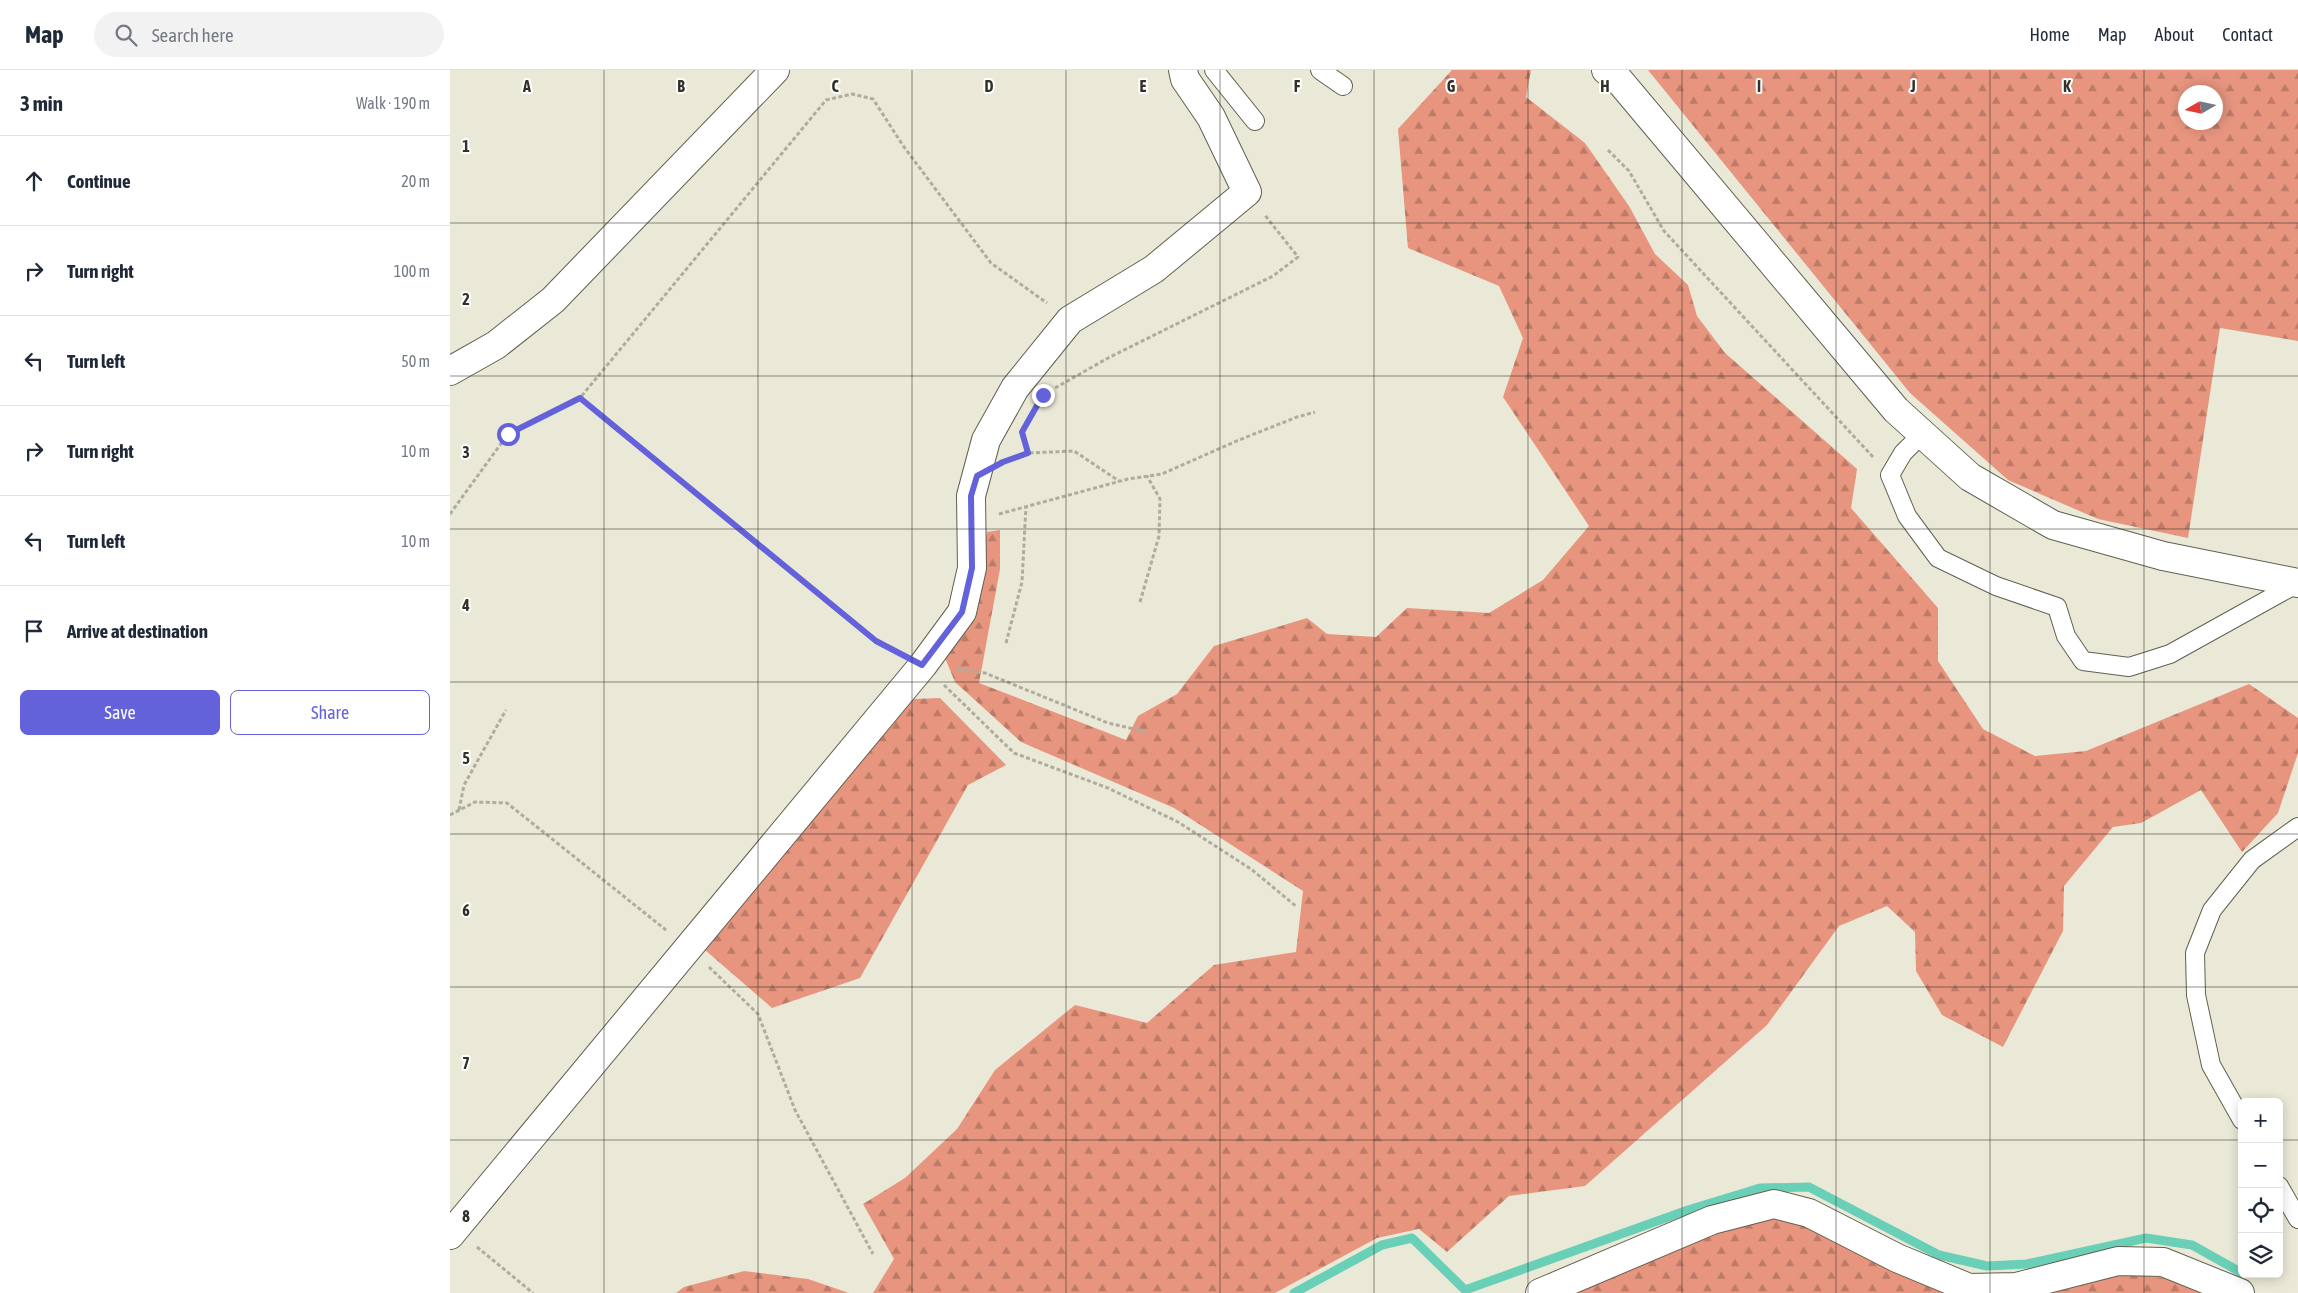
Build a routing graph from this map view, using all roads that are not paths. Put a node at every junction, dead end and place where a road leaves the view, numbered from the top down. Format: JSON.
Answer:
{"nodes":[{"id":1,"x":775,"y":70,"type":"edge"},
{"id":2,"x":1183,"y":70,"type":"edge"},
{"id":3,"x":1214,"y":70,"type":"edge"},
{"id":4,"x":1320,"y":70,"type":"edge"},
{"id":5,"x":1606,"y":70,"type":"edge"},
{"id":6,"x":1343,"y":86,"type":"dead end"},
{"id":7,"x":1255,"y":121,"type":"dead end"},
{"id":8,"x":450,"y":371,"type":"edge"},
{"id":9,"x":1922,"y":434,"type":"junction"},
{"id":10,"x":2298,"y":583,"type":"edge"},
{"id":11,"x":2298,"y":827,"type":"edge"},
{"id":12,"x":2238,"y":1113,"type":"edge"},
{"id":13,"x":2280,"y":1188,"type":"edge"},
{"id":14,"x":2298,"y":1219,"type":"edge"},
{"id":15,"x":452,"y":1232,"type":"edge"},
{"id":16,"x":1540,"y":1293,"type":"edge"},
{"id":17,"x":2240,"y":1293,"type":"edge"}],
"edges":[{"from":1,"to":8,"type":"street"},
{"from":2,"to":15,"type":"street"},
{"from":3,"to":7,"type":"lane"},
{"from":4,"to":6,"type":"lane"},
{"from":5,"to":9,"type":"street"},
{"from":9,"to":10,"type":"street"},
{"from":9,"to":10,"type":"lane"},
{"from":11,"to":12,"type":"lane"},
{"from":13,"to":14,"type":"lane"},
{"from":16,"to":17,"type":"street"}]}
